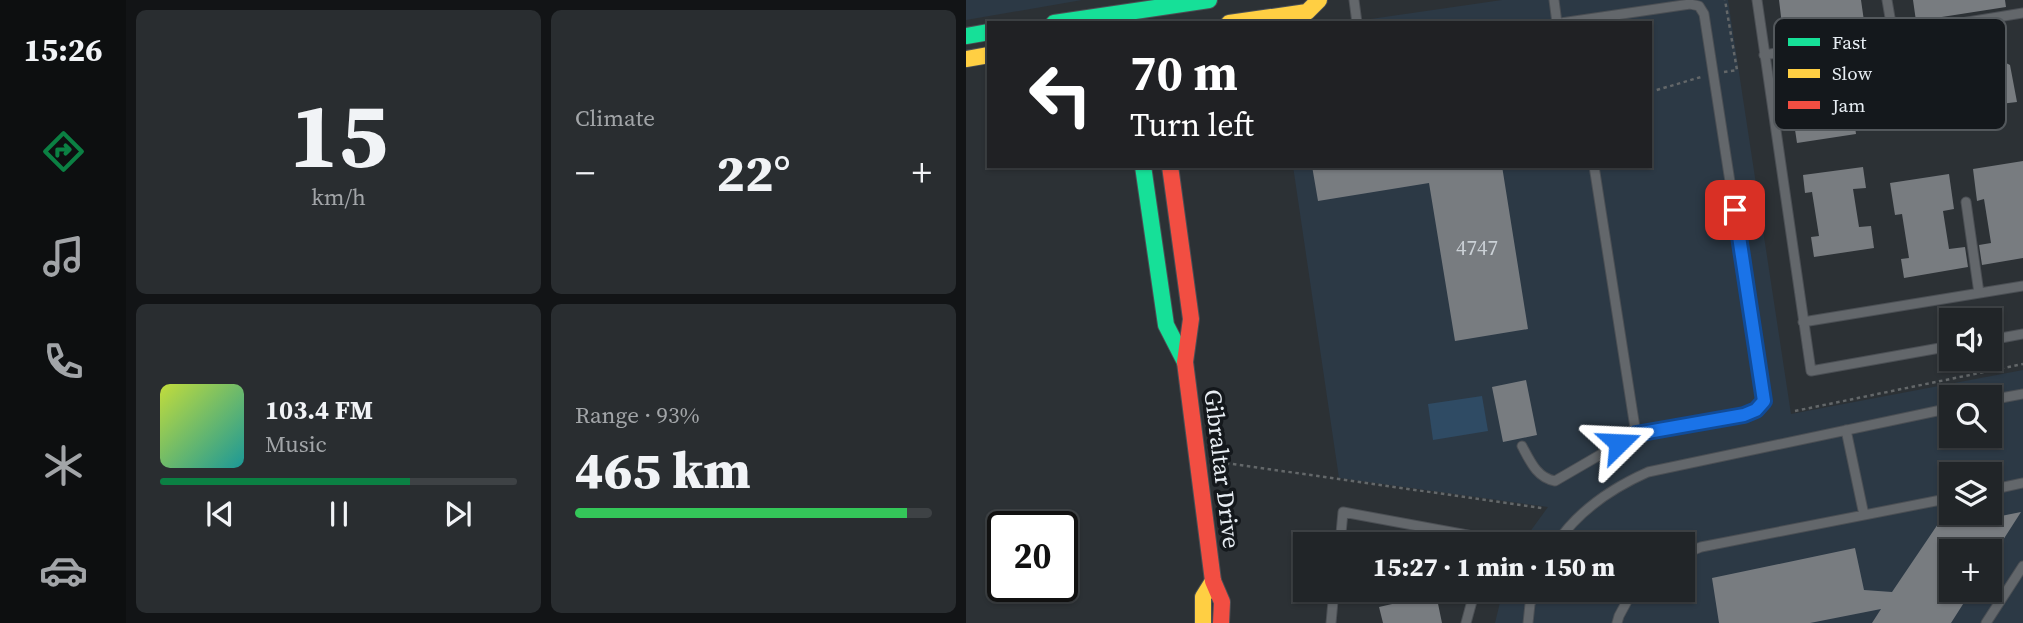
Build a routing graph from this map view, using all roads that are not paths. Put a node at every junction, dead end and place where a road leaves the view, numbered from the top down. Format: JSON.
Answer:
{"nodes":[{"id":1,"x":1209,"y":0,"type":"edge"},
{"id":2,"x":1319,"y":0,"type":"edge"},
{"id":3,"x":1354,"y":0,"type":"edge"},
{"id":4,"x":1554,"y":0,"type":"edge"},
{"id":5,"x":1757,"y":0,"type":"edge"},
{"id":6,"x":1887,"y":0,"type":"edge"},
{"id":7,"x":1148,"y":11,"type":"edge"},
{"id":8,"x":1120,"y":12,"type":"edge"},
{"id":9,"x":2023,"y":13,"type":"edge"},
{"id":10,"x":1890,"y":18,"type":"edge"},
{"id":11,"x":1993,"y":18,"type":"edge"},
{"id":12,"x":1066,"y":21,"type":"edge"},
{"id":13,"x":1243,"y":21,"type":"edge"},
{"id":14,"x":1357,"y":21,"type":"edge"},
{"id":15,"x":1564,"y":21,"type":"edge"},
{"id":16,"x":1572,"y":21,"type":"edge"},
{"id":17,"x":987,"y":32,"type":"edge"},
{"id":18,"x":966,"y":36,"type":"edge"},
{"id":19,"x":1774,"y":53,"type":"edge"},
{"id":20,"x":987,"y":55,"type":"edge"},
{"id":21,"x":1764,"y":55,"type":"junction"},
{"id":22,"x":966,"y":59,"type":"edge"},
{"id":23,"x":1774,"y":123,"type":"edge"},
{"id":24,"x":1775,"y":130,"type":"edge"},
{"id":25,"x":1143,"y":168,"type":"edge"},
{"id":26,"x":1170,"y":168,"type":"edge"},
{"id":27,"x":1594,"y":168,"type":"edge"},
{"id":28,"x":1966,"y":202,"type":"dead end"},
{"id":29,"x":2023,"y":286,"type":"edge"},
{"id":30,"x":1979,"y":293,"type":"junction"},
{"id":31,"x":1803,"y":322,"type":"junction"},
{"id":32,"x":2023,"y":334,"type":"edge"},
{"id":33,"x":2002,"y":338,"type":"edge"},
{"id":34,"x":1939,"y":348,"type":"edge"},
{"id":35,"x":1185,"y":362,"type":"junction"},
{"id":36,"x":2023,"y":394,"type":"edge"},
{"id":37,"x":2002,"y":398,"type":"edge"},
{"id":38,"x":1939,"y":411,"type":"edge"},
{"id":39,"x":1846,"y":430,"type":"junction"},
{"id":40,"x":1636,"y":434,"type":"junction"},
{"id":41,"x":1522,"y":446,"type":"dead end"},
{"id":42,"x":2023,"y":483,"type":"edge"},
{"id":43,"x":2002,"y":487,"type":"edge"},
{"id":44,"x":1939,"y":500,"type":"edge"},
{"id":45,"x":1864,"y":515,"type":"junction"},
{"id":46,"x":1341,"y":532,"type":"edge"},
{"id":47,"x":1443,"y":532,"type":"edge"},
{"id":48,"x":1565,"y":532,"type":"edge"},
{"id":49,"x":1695,"y":549,"type":"edge"},
{"id":50,"x":2023,"y":566,"type":"edge"},
{"id":51,"x":1213,"y":581,"type":"junction"},
{"id":52,"x":1333,"y":602,"type":"edge"},
{"id":53,"x":1472,"y":602,"type":"edge"},
{"id":54,"x":1531,"y":602,"type":"edge"},
{"id":55,"x":1625,"y":602,"type":"edge"},
{"id":56,"x":1203,"y":623,"type":"edge"},
{"id":57,"x":1222,"y":623,"type":"edge"},
{"id":58,"x":1331,"y":623,"type":"edge"},
{"id":59,"x":1466,"y":623,"type":"edge"},
{"id":60,"x":1528,"y":623,"type":"edge"},
{"id":61,"x":1617,"y":623,"type":"edge"},
{"id":62,"x":1986,"y":623,"type":"edge"}],
"edges":[{"from":1,"to":7,"type":"street"},
{"from":2,"to":13,"type":"street"},
{"from":3,"to":14,"type":"lane"},
{"from":4,"to":15,"type":"lane"},
{"from":5,"to":21,"type":"lane"},
{"from":6,"to":10,"type":"lane"},
{"from":7,"to":8,"type":"street"},
{"from":8,"to":12,"type":"street"},
{"from":9,"to":11,"type":"lane"},
{"from":16,"to":40,"type":"lane"},
{"from":17,"to":18,"type":"street"},
{"from":19,"to":21,"type":"lane"},
{"from":20,"to":22,"type":"street"},
{"from":21,"to":23,"type":"lane"},
{"from":24,"to":31,"type":"lane"},
{"from":25,"to":35,"type":"street","name":"Gibraltar Drive"},
{"from":26,"to":35,"type":"street","name":"Gibraltar Drive"},
{"from":27,"to":40,"type":"lane"},
{"from":28,"to":30,"type":"lane"},
{"from":29,"to":30,"type":"lane"},
{"from":30,"to":31,"type":"lane"},
{"from":31,"to":34,"type":"lane"},
{"from":32,"to":33,"type":"lane"},
{"from":35,"to":51,"type":"street","name":"Gibraltar Drive"},
{"from":36,"to":37,"type":"lane"},
{"from":38,"to":39,"type":"lane"},
{"from":39,"to":45,"type":"lane"},
{"from":39,"to":48,"type":"lane"},
{"from":40,"to":41,"type":"lane"},
{"from":42,"to":43,"type":"lane"},
{"from":44,"to":45,"type":"lane"},
{"from":45,"to":49,"type":"lane"},
{"from":46,"to":47,"type":"lane"},
{"from":50,"to":62,"type":"lane"},
{"from":51,"to":56,"type":"street","name":"Gibraltar Drive"},
{"from":51,"to":57,"type":"street","name":"Gibraltar Drive"},
{"from":52,"to":58,"type":"lane"},
{"from":53,"to":59,"type":"lane"},
{"from":54,"to":60,"type":"lane"},
{"from":55,"to":61,"type":"lane"}]}
